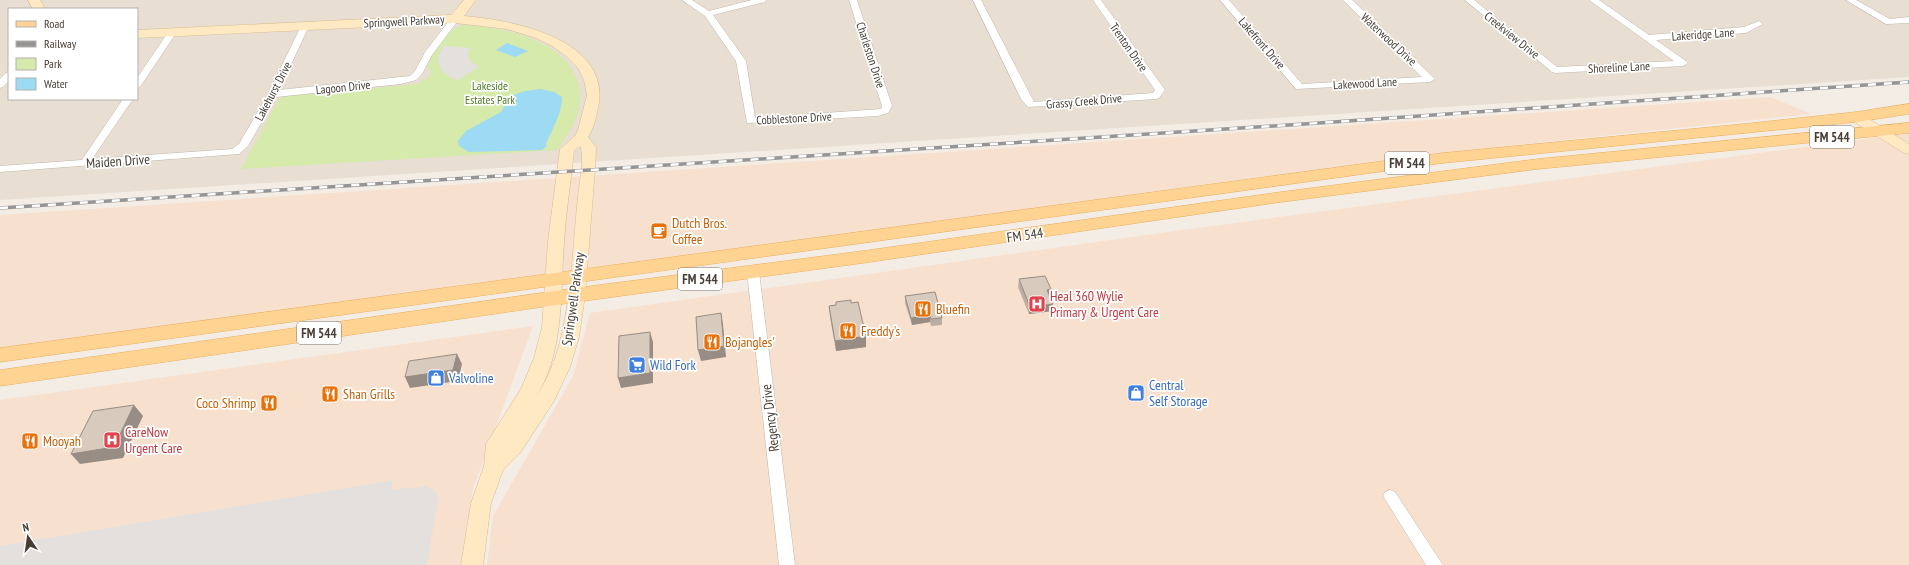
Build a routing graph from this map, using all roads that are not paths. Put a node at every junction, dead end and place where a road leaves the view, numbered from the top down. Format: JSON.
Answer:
{"nodes":[{"id":1,"x":470,"y":0,"type":"edge"},
{"id":2,"x":686,"y":0,"type":"edge"},
{"id":3,"x":762,"y":0,"type":"edge"},
{"id":4,"x":853,"y":0,"type":"edge"},
{"id":5,"x":977,"y":0,"type":"edge"},
{"id":6,"x":1097,"y":0,"type":"edge"},
{"id":7,"x":1224,"y":0,"type":"edge"},
{"id":8,"x":1347,"y":0,"type":"edge"},
{"id":9,"x":1469,"y":0,"type":"edge"},
{"id":10,"x":1593,"y":0,"type":"edge"},
{"id":11,"x":1850,"y":0,"type":"edge"},
{"id":12,"x":708,"y":14,"type":"junction"},
{"id":13,"x":455,"y":19,"type":"junction"},
{"id":14,"x":1909,"y":20,"type":"edge"},
{"id":15,"x":1759,"y":24,"type":"dead end"},
{"id":16,"x":305,"y":26,"type":"junction"},
{"id":17,"x":172,"y":33,"type":"junction"},
{"id":18,"x":138,"y":34,"type":"edge"},
{"id":19,"x":1647,"y":38,"type":"junction"},
{"id":20,"x":1555,"y":70,"type":"joint"},
{"id":21,"x":8,"y":76,"type":"edge"},
{"id":22,"x":1430,"y":79,"type":"joint"},
{"id":23,"x":138,"y":84,"type":"edge"},
{"id":24,"x":0,"y":85,"type":"edge"},
{"id":25,"x":1299,"y":87,"type":"joint"},
{"id":26,"x":273,"y":94,"type":"junction"},
{"id":27,"x":1159,"y":94,"type":"joint"},
{"id":28,"x":127,"y":100,"type":"edge"},
{"id":29,"x":1909,"y":109,"type":"edge"},
{"id":30,"x":885,"y":111,"type":"joint"},
{"id":31,"x":1856,"y":117,"type":"junction"},
{"id":32,"x":1909,"y":128,"type":"edge"},
{"id":33,"x":1743,"y":129,"type":"junction"},
{"id":34,"x":1881,"y":132,"type":"junction"},
{"id":35,"x":581,"y":137,"type":"junction"},
{"id":36,"x":1909,"y":150,"type":"edge"},
{"id":37,"x":1680,"y":151,"type":"junction"},
{"id":38,"x":235,"y":152,"type":"joint"},
{"id":39,"x":84,"y":164,"type":"junction"},
{"id":40,"x":0,"y":169,"type":"edge"},
{"id":41,"x":1231,"y":186,"type":"junction"},
{"id":42,"x":586,"y":188,"type":"junction"},
{"id":43,"x":561,"y":191,"type":"junction"},
{"id":44,"x":1146,"y":217,"type":"junction"},
{"id":45,"x":916,"y":229,"type":"junction"},
{"id":46,"x":923,"y":249,"type":"junction"},
{"id":47,"x":753,"y":272,"type":"junction"},
{"id":48,"x":578,"y":275,"type":"junction"},
{"id":49,"x":554,"y":279,"type":"junction"},
{"id":50,"x":576,"y":295,"type":"junction"},
{"id":51,"x":553,"y":298,"type":"junction"},
{"id":52,"x":230,"y":323,"type":"junction"},
{"id":53,"x":221,"y":348,"type":"junction"},
{"id":54,"x":0,"y":355,"type":"edge"},
{"id":55,"x":0,"y":378,"type":"edge"},
{"id":56,"x":494,"y":466,"type":"junction"},
{"id":57,"x":1390,"y":496,"type":"dead end"},
{"id":58,"x":472,"y":565,"type":"edge"},
{"id":59,"x":787,"y":565,"type":"edge"},
{"id":60,"x":1435,"y":565,"type":"edge"}],
"edges":[{"from":1,"to":13,"type":"street"},
{"from":2,"to":12,"type":"street","name":"Cobblestone Drive"},
{"from":3,"to":12,"type":"street"},
{"from":4,"to":30,"type":"street","name":"Charleston Drive"},
{"from":5,"to":27,"type":"street","name":"Grassy Creek Drive"},
{"from":6,"to":27,"type":"street","name":"Trenton Drive"},
{"from":7,"to":25,"type":"street","name":"Lakefront Drive"},
{"from":8,"to":22,"type":"street","name":"Waterwood Drive"},
{"from":9,"to":20,"type":"street","name":"Creekview Drive"},
{"from":10,"to":19,"type":"street"},
{"from":11,"to":14,"type":"street"},
{"from":12,"to":30,"type":"street","name":"Cobblestone Drive"},
{"from":13,"to":16,"type":"street","name":"Springwell Parkway"},
{"from":13,"to":26,"type":"street","name":"Lagoon Drive"},
{"from":13,"to":35,"type":"street","name":"Springwell Parkway"},
{"from":15,"to":19,"type":"street","name":"Lakeridge Lane"},
{"from":16,"to":17,"type":"street","name":"Springwell Parkway"},
{"from":16,"to":26,"type":"street","name":"Lakehurst Drive"},
{"from":17,"to":18,"type":"street","name":"Springwell Parkway"},
{"from":17,"to":23,"type":"street"},
{"from":19,"to":20,"type":"street","name":"Shoreline Lane"},
{"from":21,"to":24,"type":"street"},
{"from":22,"to":25,"type":"street","name":"Lakewood Lane"},
{"from":26,"to":38,"type":"street","name":"Lakehurst Drive"},
{"from":28,"to":39,"type":"street"},
{"from":29,"to":31,"type":"main road","name":"FM 544","number":"FM 544"},
{"from":31,"to":33,"type":"main road","name":"FM 544","number":"FM 544"},
{"from":31,"to":34,"type":"street"},
{"from":32,"to":34,"type":"main road","name":"FM 544","number":"FM 544"},
{"from":33,"to":37,"type":"main road"},
{"from":33,"to":41,"type":"main road","name":"FM 544","number":"FM 544"},
{"from":34,"to":36,"type":"street"},
{"from":34,"to":37,"type":"main road","name":"FM 544","number":"FM 544"},
{"from":35,"to":42,"type":"street","name":"Springwell Parkway"},
{"from":35,"to":43,"type":"street","name":"Springwell Parkway"},
{"from":37,"to":44,"type":"main road","name":"FM 544","number":"FM 544"},
{"from":38,"to":39,"type":"street","name":"Maiden Drive"},
{"from":39,"to":40,"type":"street","name":"Maiden Drive"},
{"from":41,"to":44,"type":"main road"},
{"from":41,"to":45,"type":"main road","name":"FM 544","number":"FM 544"},
{"from":42,"to":43,"type":"street"},
{"from":42,"to":48,"type":"street","name":"Springwell Parkway"},
{"from":43,"to":49,"type":"street","name":"Springwell Parkway"},
{"from":44,"to":46,"type":"main road","name":"FM 544","number":"FM 544"},
{"from":45,"to":46,"type":"main road"},
{"from":45,"to":48,"type":"main road","name":"FM 544","number":"FM 544"},
{"from":46,"to":47,"type":"main road","name":"FM 544","number":"FM 544"},
{"from":47,"to":50,"type":"main road","name":"FM 544","number":"FM 544"},
{"from":47,"to":59,"type":"street","name":"Regency Drive"},
{"from":48,"to":49,"type":"main road","name":"FM 544","number":"FM 544"},
{"from":48,"to":50,"type":"street","name":"Springwell Parkway"},
{"from":49,"to":51,"type":"street","name":"Springwell Parkway"},
{"from":49,"to":52,"type":"main road","name":"FM 544","number":"FM 544"},
{"from":50,"to":51,"type":"main road","name":"FM 544","number":"FM 544"},
{"from":50,"to":56,"type":"street","name":"Springwell Parkway"},
{"from":51,"to":53,"type":"main road","name":"FM 544","number":"FM 544"},
{"from":51,"to":56,"type":"street","name":"Springwell Parkway"},
{"from":52,"to":53,"type":"main road"},
{"from":52,"to":54,"type":"main road","name":"FM 544","number":"FM 544"},
{"from":53,"to":55,"type":"main road","name":"FM 544","number":"FM 544"},
{"from":56,"to":58,"type":"street","name":"Springwell Parkway"},
{"from":57,"to":60,"type":"street"}]}
